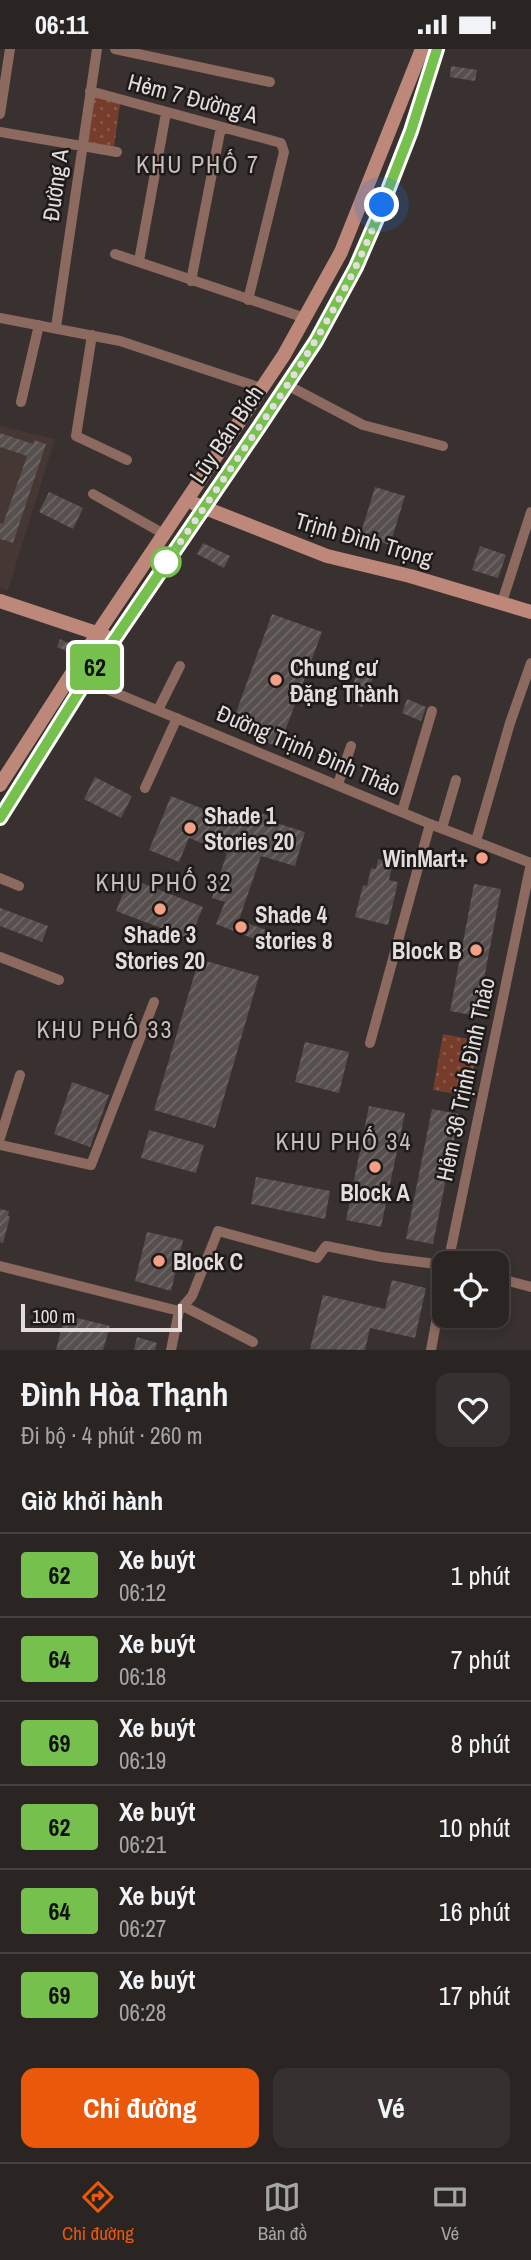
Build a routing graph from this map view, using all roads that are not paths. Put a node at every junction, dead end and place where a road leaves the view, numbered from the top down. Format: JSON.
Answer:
{"nodes":[{"id":1,"x":10,"y":49,"type":"edge"},
{"id":2,"x":97,"y":49,"type":"edge"},
{"id":3,"x":116,"y":49,"type":"edge"},
{"id":4,"x":422,"y":49,"type":"edge"},
{"id":5,"x":437,"y":49,"type":"edge"},
{"id":6,"x":270,"y":82,"type":"dead end"},
{"id":7,"x":90,"y":91,"type":"junction"},
{"id":8,"x":166,"y":113,"type":"junction"},
{"id":9,"x":0,"y":114,"type":"edge"},
{"id":10,"x":221,"y":127,"type":"junction"},
{"id":11,"x":0,"y":132,"type":"edge"},
{"id":12,"x":82,"y":146,"type":"junction"},
{"id":13,"x":117,"y":152,"type":"dead end"},
{"id":14,"x":370,"y":177,"type":"junction"},
{"id":15,"x":390,"y":183,"type":"junction"},
{"id":16,"x":115,"y":254,"type":"dead end"},
{"id":17,"x":139,"y":261,"type":"junction"},
{"id":18,"x":191,"y":281,"type":"junction"},
{"id":19,"x":248,"y":300,"type":"junction"},
{"id":20,"x":0,"y":318,"type":"edge"},
{"id":21,"x":305,"y":318,"type":"junction"},
{"id":22,"x":40,"y":324,"type":"junction"},
{"id":23,"x":56,"y":327,"type":"junction"},
{"id":24,"x":92,"y":335,"type":"junction"},
{"id":25,"x":287,"y":385,"type":"junction"},
{"id":26,"x":261,"y":388,"type":"junction"},
{"id":27,"x":21,"y":402,"type":"dead end"},
{"id":28,"x":443,"y":446,"type":"dead end"},
{"id":29,"x":127,"y":460,"type":"dead end"},
{"id":30,"x":93,"y":494,"type":"dead end"},
{"id":31,"x":187,"y":500,"type":"junction"},
{"id":32,"x":204,"y":508,"type":"junction"},
{"id":33,"x":531,"y":512,"type":"edge"},
{"id":34,"x":164,"y":534,"type":"junction"},
{"id":35,"x":0,"y":601,"type":"edge"},
{"id":36,"x":502,"y":603,"type":"junction"},
{"id":37,"x":531,"y":612,"type":"edge"},
{"id":38,"x":98,"y":633,"type":"junction"},
{"id":39,"x":114,"y":638,"type":"junction"},
{"id":40,"x":531,"y":663,"type":"edge"},
{"id":41,"x":180,"y":666,"type":"dead end"},
{"id":42,"x":79,"y":677,"type":"junction"},
{"id":43,"x":158,"y":710,"type":"junction"},
{"id":44,"x":432,"y":711,"type":"dead end"},
{"id":45,"x":177,"y":718,"type":"junction"},
{"id":46,"x":351,"y":746,"type":"dead end"},
{"id":47,"x":1,"y":779,"type":"edge"},
{"id":48,"x":456,"y":780,"type":"dead end"},
{"id":49,"x":338,"y":784,"type":"junction"},
{"id":50,"x":145,"y":788,"type":"dead end"},
{"id":51,"x":402,"y":812,"type":"junction"},
{"id":52,"x":0,"y":818,"type":"edge"},
{"id":53,"x":430,"y":824,"type":"junction"},
{"id":54,"x":442,"y":828,"type":"junction"},
{"id":55,"x":476,"y":841,"type":"junction"},
{"id":56,"x":531,"y":863,"type":"edge"},
{"id":57,"x":0,"y":878,"type":"edge"},
{"id":58,"x":19,"y":886,"type":"dead end"},
{"id":59,"x":0,"y":957,"type":"edge"},
{"id":60,"x":60,"y":980,"type":"dead end"},
{"id":61,"x":153,"y":1002,"type":"dead end"},
{"id":62,"x":370,"y":1043,"type":"dead end"},
{"id":63,"x":20,"y":1075,"type":"dead end"},
{"id":64,"x":0,"y":1138,"type":"edge"},
{"id":65,"x":0,"y":1145,"type":"edge"},
{"id":66,"x":449,"y":1251,"type":"edge"},
{"id":67,"x":432,"y":1262,"type":"edge"},
{"id":68,"x":0,"y":1266,"type":"edge"},
{"id":69,"x":509,"y":1281,"type":"edge"},
{"id":70,"x":531,"y":1287,"type":"edge"},
{"id":71,"x":181,"y":1309,"type":"junction"},
{"id":72,"x":435,"y":1328,"type":"edge"},
{"id":73,"x":253,"y":1342,"type":"dead end"},
{"id":74,"x":171,"y":1350,"type":"edge"},
{"id":75,"x":431,"y":1350,"type":"edge"}],
"edges":[{"from":1,"to":9,"type":"street"},
{"from":2,"to":7,"type":"street","name":"Đường A"},
{"from":3,"to":6,"type":"street"},
{"from":4,"to":14,"type":"main road","name":"Lũy Bán Bích"},
{"from":5,"to":15,"type":"main road","name":"Lũy Bán Bích"},
{"from":7,"to":8,"type":"street","name":"Hẻm 7 Đường A"},
{"from":7,"to":12,"type":"street","name":"Đường A"},
{"from":8,"to":10,"type":"street","name":"Hẻm 7 Đường A"},
{"from":8,"to":17,"type":"street"},
{"from":10,"to":18,"type":"street"},
{"from":10,"to":19,"type":"street","name":"Hẻm 7 Đường A"},
{"from":11,"to":12,"type":"street"},
{"from":12,"to":13,"type":"street"},
{"from":12,"to":23,"type":"street","name":"Đường A"},
{"from":14,"to":15,"type":"main road"},
{"from":14,"to":21,"type":"main road","name":"Lũy Bán Bích"},
{"from":15,"to":25,"type":"main road","name":"Lũy Bán Bích"},
{"from":16,"to":17,"type":"street"},
{"from":17,"to":18,"type":"street"},
{"from":18,"to":19,"type":"street"},
{"from":19,"to":21,"type":"street"},
{"from":20,"to":22,"type":"street"},
{"from":21,"to":26,"type":"main road","name":"Lũy Bán Bích"},
{"from":22,"to":23,"type":"street"},
{"from":22,"to":27,"type":"street"},
{"from":23,"to":24,"type":"street"},
{"from":24,"to":26,"type":"street"},
{"from":24,"to":29,"type":"street"},
{"from":25,"to":28,"type":"street"},
{"from":25,"to":32,"type":"main road","name":"Lũy Bán Bích"},
{"from":26,"to":31,"type":"main road","name":"Lũy Bán Bích"},
{"from":30,"to":34,"type":"street"},
{"from":31,"to":32,"type":"main road","name":"Trịnh Đình Trọng"},
{"from":31,"to":34,"type":"main road","name":"Lũy Bán Bích"},
{"from":32,"to":36,"type":"main road","name":"Trịnh Đình Trọng"},
{"from":32,"to":39,"type":"main road","name":"Lũy Bán Bích"},
{"from":33,"to":36,"type":"street"},
{"from":34,"to":38,"type":"main road","name":"Lũy Bán Bích"},
{"from":35,"to":38,"type":"main road"},
{"from":36,"to":37,"type":"main road","name":"Trịnh Đình Trọng"},
{"from":38,"to":39,"type":"main road"},
{"from":38,"to":42,"type":"main road","name":"Lũy Bán Bích"},
{"from":39,"to":42,"type":"main road","name":"Lũy Bán Bích"},
{"from":40,"to":55,"type":"street"},
{"from":41,"to":43,"type":"street"},
{"from":42,"to":43,"type":"street","name":"Đường Trịnh Đình Thảo"},
{"from":42,"to":47,"type":"main road","name":"Lũy Bán Bích"},
{"from":42,"to":52,"type":"main road","name":"Lũy Bán Bích"},
{"from":43,"to":45,"type":"street","name":"Đường Trịnh Đình Thảo"},
{"from":44,"to":51,"type":"street"},
{"from":45,"to":49,"type":"street","name":"Đường Trịnh Đình Thảo"},
{"from":45,"to":50,"type":"street"},
{"from":46,"to":49,"type":"street"},
{"from":48,"to":54,"type":"street"},
{"from":49,"to":51,"type":"street","name":"Đường Trịnh Đình Thảo"},
{"from":51,"to":53,"type":"street","name":"Đường Trịnh Đình Thảo"},
{"from":53,"to":54,"type":"street","name":"Đường Trịnh Đình Thảo"},
{"from":53,"to":62,"type":"street"},
{"from":54,"to":55,"type":"street","name":"Đường Trịnh Đình Thảo"},
{"from":55,"to":56,"type":"street","name":"Đường Trịnh Đình Thảo"},
{"from":56,"to":66,"type":"street","name":"Hẻm 36 Trịnh Đình Thảo"},
{"from":57,"to":58,"type":"street"},
{"from":59,"to":60,"type":"street"},
{"from":61,"to":65,"type":"street"},
{"from":63,"to":64,"type":"street"},
{"from":67,"to":71,"type":"street"},
{"from":68,"to":71,"type":"street"},
{"from":69,"to":70,"type":"street"},
{"from":71,"to":73,"type":"street"},
{"from":71,"to":74,"type":"street"},
{"from":72,"to":75,"type":"street"}]}
